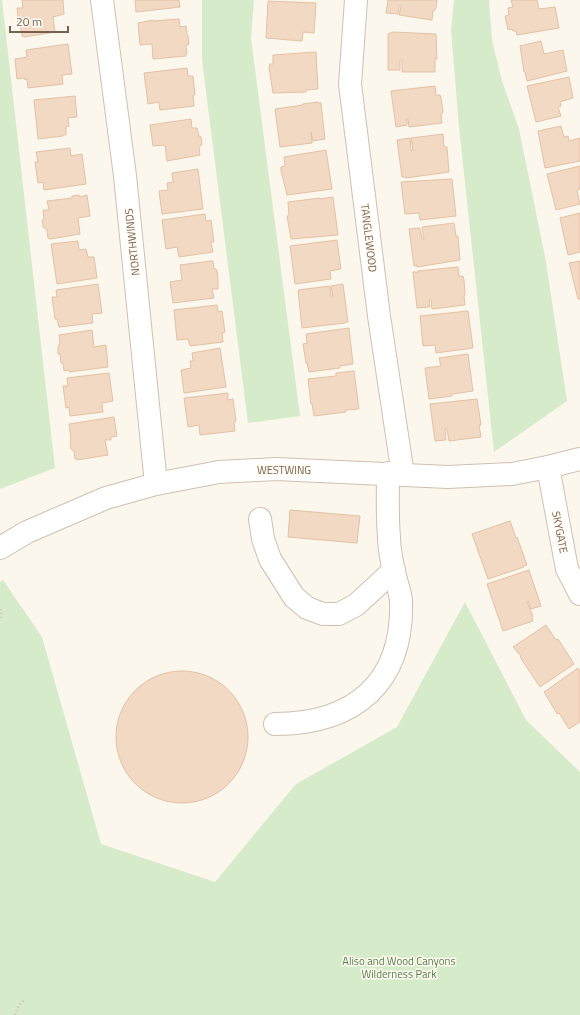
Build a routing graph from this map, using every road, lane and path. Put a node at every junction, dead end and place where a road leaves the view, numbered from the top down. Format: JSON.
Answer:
{"nodes":[{"id":1,"x":102,"y":0,"type":"edge"},
{"id":2,"x":356,"y":0,"type":"edge"},
{"id":3,"x":580,"y":459,"type":"edge"},
{"id":4,"x":548,"y":467,"type":"junction"},
{"id":5,"x":396,"y":474,"type":"junction"},
{"id":6,"x":156,"y":484,"type":"junction"},
{"id":7,"x":260,"y":519,"type":"dead end"},
{"id":8,"x":0,"y":548,"type":"edge"},
{"id":9,"x":394,"y":570,"type":"junction"},
{"id":10,"x":580,"y":594,"type":"edge"},
{"id":11,"x":0,"y":609,"type":"edge"},
{"id":12,"x":0,"y":619,"type":"edge"},
{"id":13,"x":275,"y":724,"type":"dead end"},
{"id":14,"x":25,"y":998,"type":"dead end"},
{"id":15,"x":15,"y":1015,"type":"edge"}],
"edges":[{"from":1,"to":6,"type":"street","name":"NORTHWINDS"},
{"from":2,"to":5,"type":"street","name":"TANGLEWOOD"},
{"from":3,"to":4,"type":"street","name":"WESTWING"},
{"from":4,"to":5,"type":"street","name":"WESTWING"},
{"from":4,"to":10,"type":"street","name":"SKYGATE"},
{"from":5,"to":6,"type":"street","name":"WESTWING"},
{"from":5,"to":9,"type":"street","name":"TANGLEWOOD"},
{"from":6,"to":8,"type":"street","name":"WESTWING"},
{"from":7,"to":9,"type":"street"},
{"from":9,"to":13,"type":"street","name":"TANGLEWOOD"},
{"from":11,"to":12,"type":"path"},
{"from":14,"to":15,"type":"path"}]}
